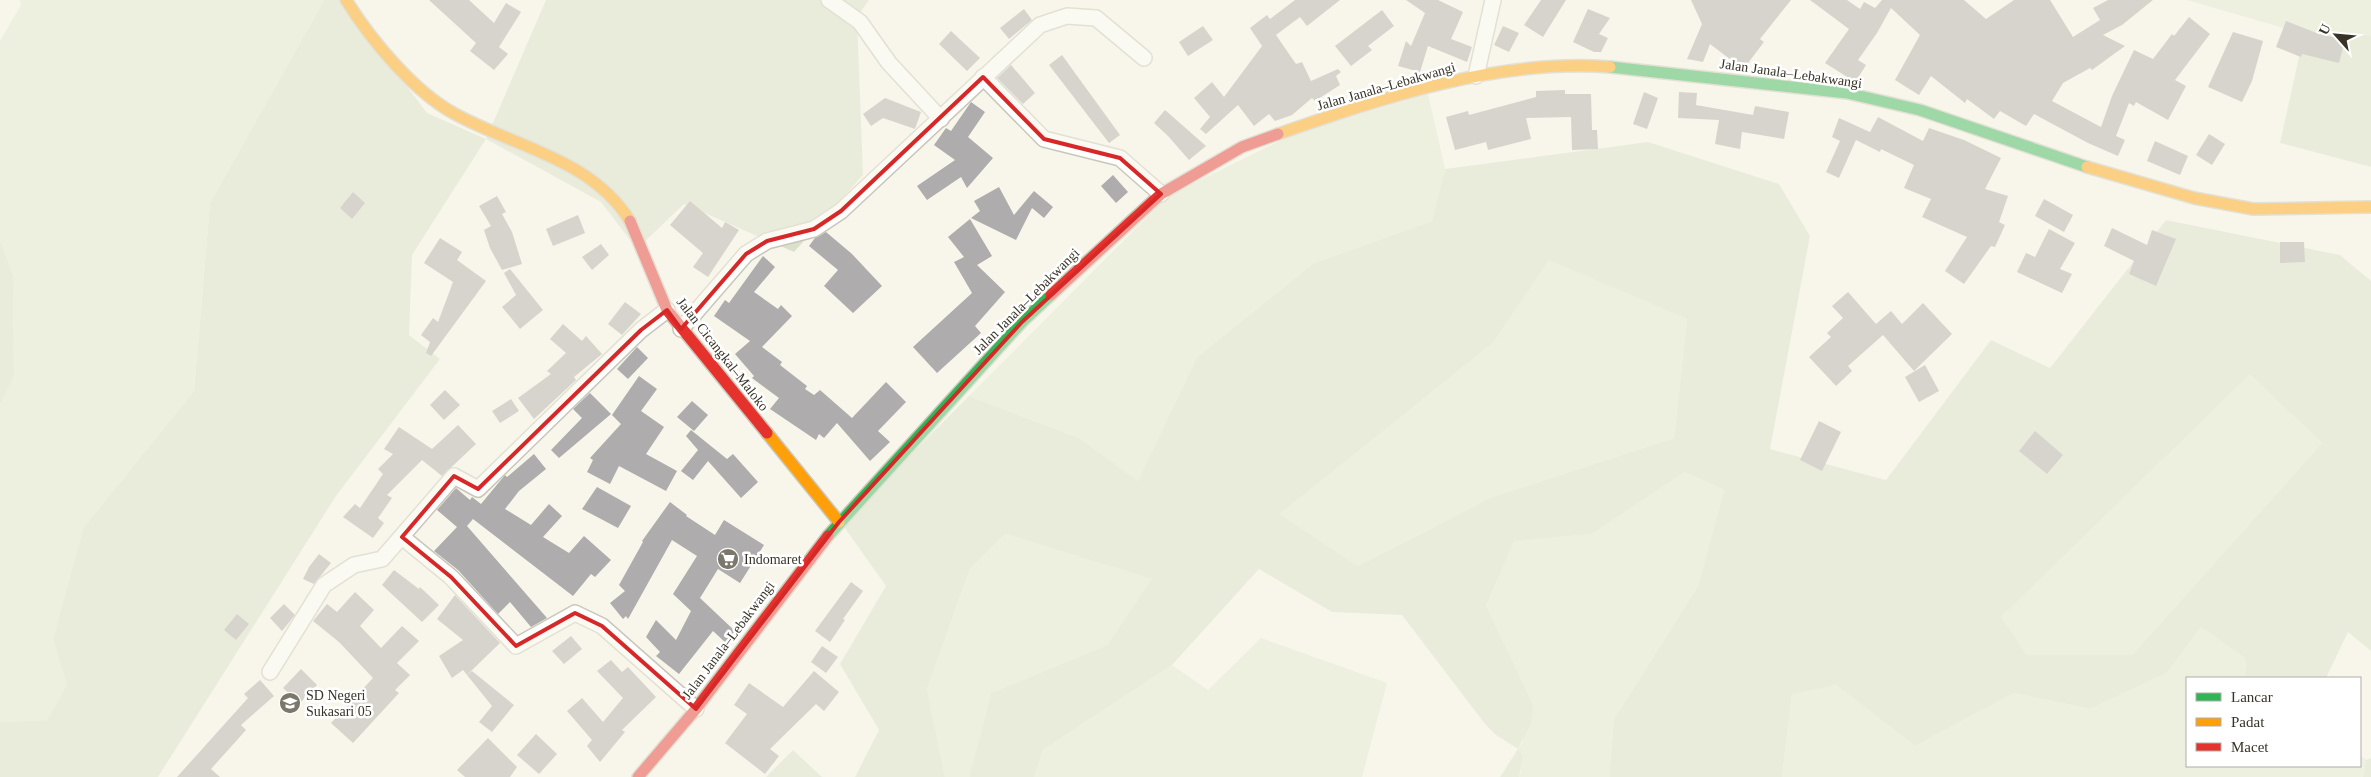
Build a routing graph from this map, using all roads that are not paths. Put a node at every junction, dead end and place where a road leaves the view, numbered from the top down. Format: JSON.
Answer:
{"nodes":[{"id":1,"x":346,"y":0,"type":"edge"},
{"id":2,"x":829,"y":0,"type":"edge"},
{"id":3,"x":1493,"y":0,"type":"edge"},
{"id":4,"x":1144,"y":58,"type":"dead end"},
{"id":5,"x":1476,"y":76,"type":"junction"},
{"id":6,"x":983,"y":77,"type":"junction"},
{"id":7,"x":941,"y":119,"type":"junction"},
{"id":8,"x":1161,"y":194,"type":"junction"},
{"id":9,"x":2371,"y":207,"type":"edge"},
{"id":10,"x":667,"y":310,"type":"junction"},
{"id":11,"x":680,"y":329,"type":"junction"},
{"id":12,"x":839,"y":522,"type":"junction"},
{"id":13,"x":402,"y":537,"type":"junction"},
{"id":14,"x":270,"y":672,"type":"dead end"},
{"id":15,"x":696,"y":709,"type":"junction"},
{"id":16,"x":638,"y":777,"type":"edge"}],
"edges":[{"from":1,"to":10,"type":"main road","name":"Jalan Cicangkal–Maloko"},
{"from":2,"to":7,"type":"street"},
{"from":3,"to":5,"type":"street"},
{"from":4,"to":6,"type":"street"},
{"from":5,"to":8,"type":"main road","name":"Jalan Janala–Lebakwangi"},
{"from":5,"to":9,"type":"main road","name":"Jalan Janala–Lebakwangi"},
{"from":6,"to":7,"type":"street"},
{"from":6,"to":8,"type":"street"},
{"from":7,"to":11,"type":"street"},
{"from":8,"to":12,"type":"main road","name":"Jalan Janala–Lebakwangi"},
{"from":10,"to":11,"type":"main road","name":"Jalan Cicangkal–Maloko"},
{"from":10,"to":13,"type":"street"},
{"from":11,"to":12,"type":"main road","name":"Jalan Cicangkal–Maloko"},
{"from":12,"to":15,"type":"main road","name":"Jalan Janala–Lebakwangi"},
{"from":13,"to":14,"type":"street"},
{"from":13,"to":15,"type":"street"},
{"from":15,"to":16,"type":"main road","name":"Jalan Janala–Lebakwangi"}]}
